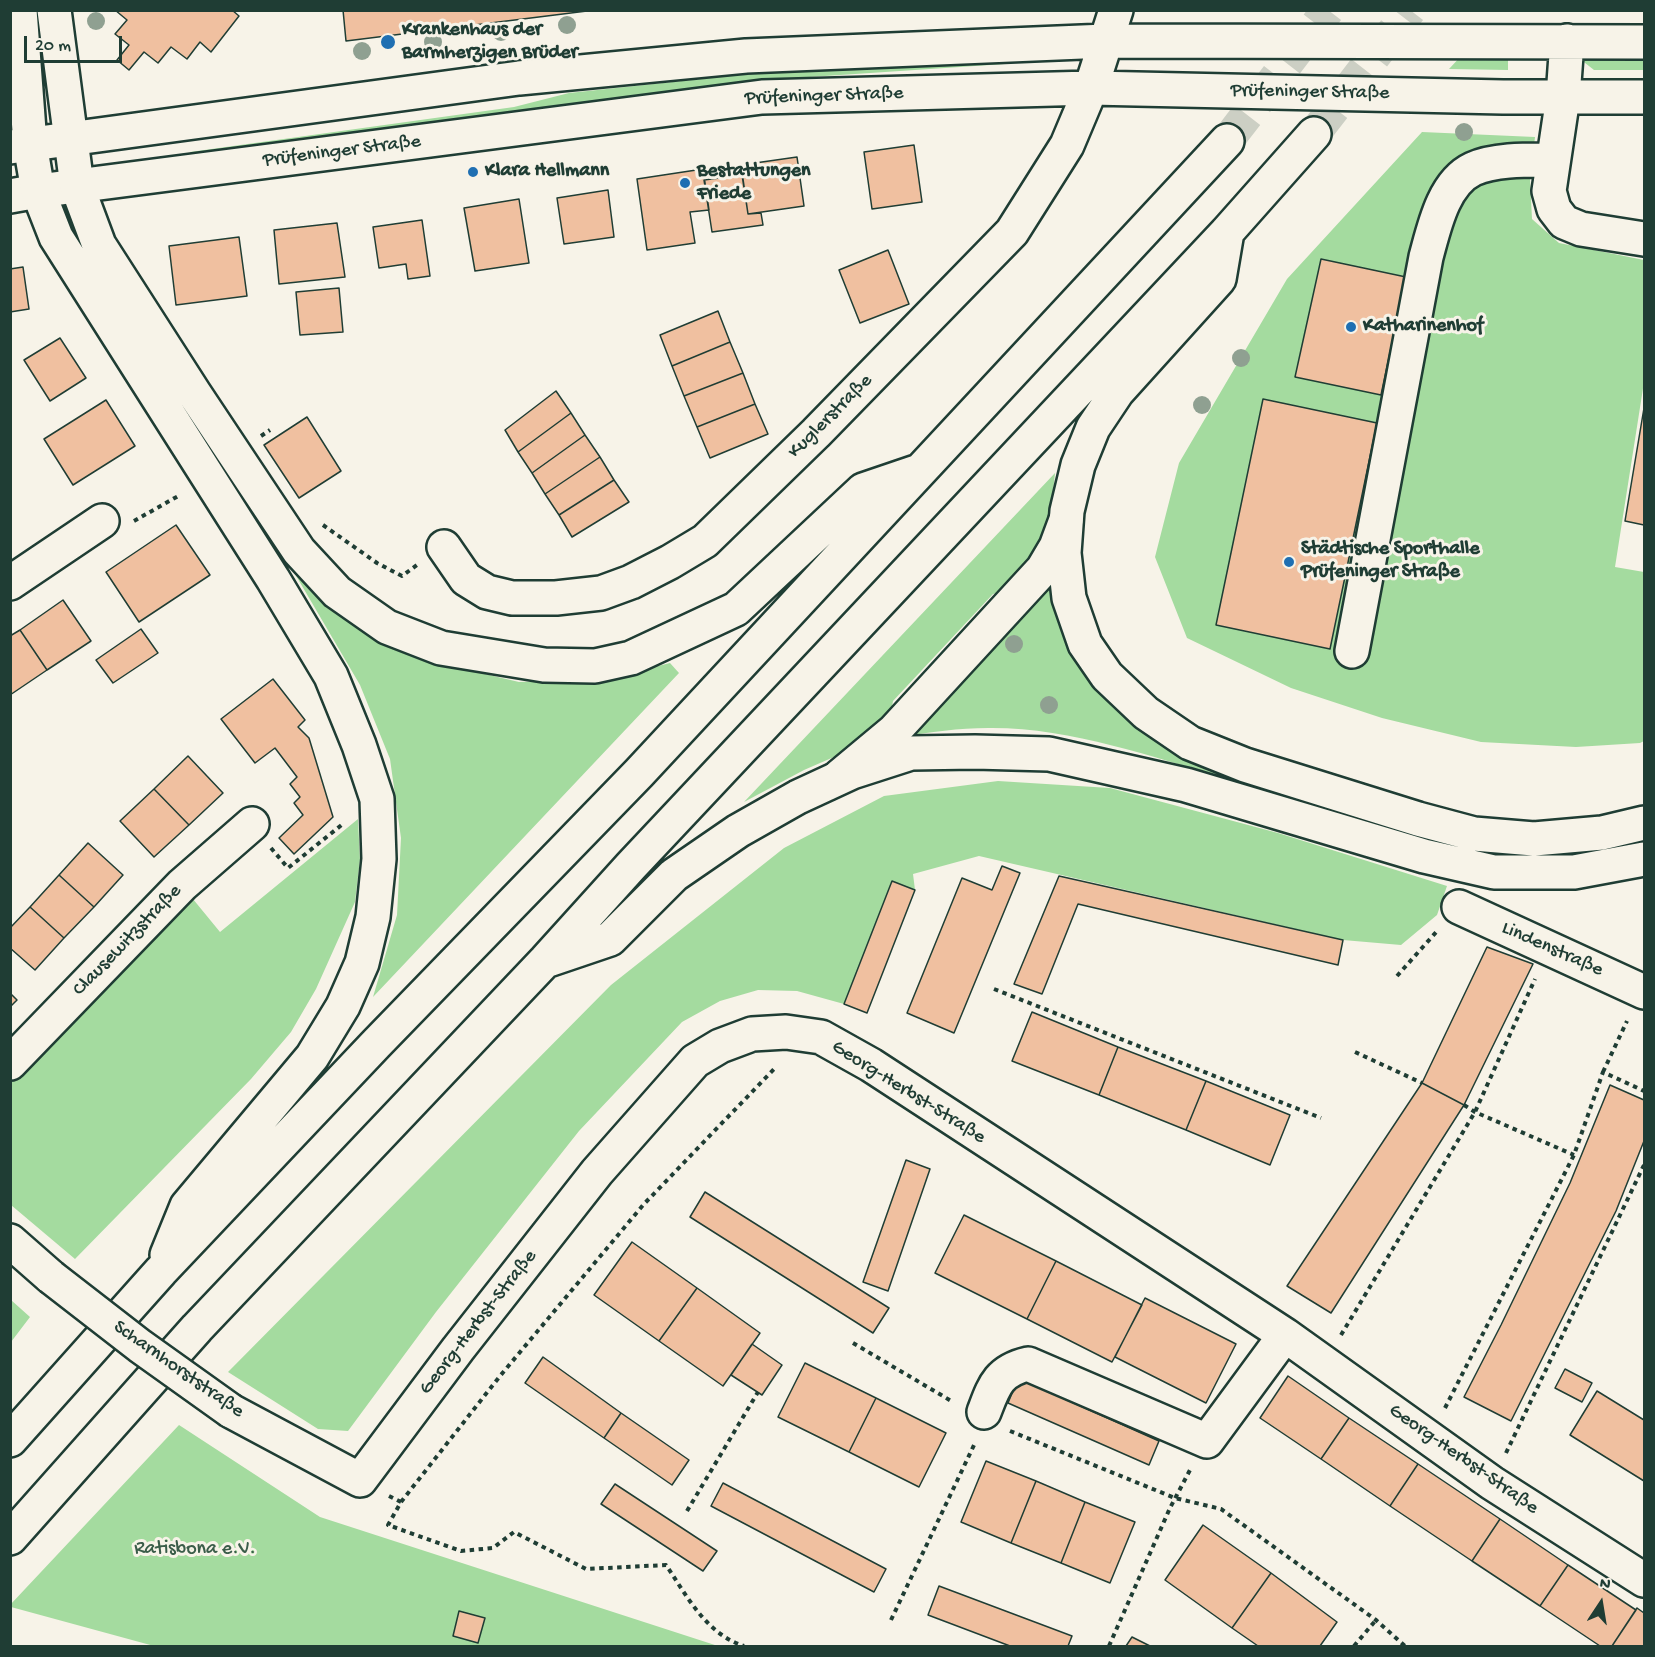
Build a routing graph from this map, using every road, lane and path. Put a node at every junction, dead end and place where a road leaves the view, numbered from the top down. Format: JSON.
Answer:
{"nodes":[{"id":1,"x":20,"y":10,"type":"edge"},
{"id":2,"x":54,"y":10,"type":"edge"},
{"id":3,"x":1116,"y":10,"type":"edge"},
{"id":4,"x":1106,"y":41,"type":"junction"},
{"id":5,"x":1567,"y":41,"type":"junction"},
{"id":6,"x":1644,"y":42,"type":"edge"},
{"id":7,"x":1091,"y":88,"type":"junction"},
{"id":8,"x":1563,"y":97,"type":"junction"},
{"id":9,"x":1644,"y":97,"type":"edge"},
{"id":10,"x":1314,"y":134,"type":"tunnel mouth"},
{"id":11,"x":70,"y":140,"type":"junction"},
{"id":12,"x":1227,"y":141,"type":"tunnel mouth"},
{"id":13,"x":20,"y":146,"type":"edge"},
{"id":14,"x":1552,"y":160,"type":"junction"},
{"id":15,"x":77,"y":186,"type":"junction"},
{"id":16,"x":24,"y":194,"type":"edge"},
{"id":17,"x":1227,"y":232,"type":"junction"},
{"id":18,"x":1644,"y":239,"type":"edge"},
{"id":19,"x":270,"y":430,"type":"dead end"},
{"id":20,"x":253,"y":441,"type":"dead end"},
{"id":21,"x":920,"y":471,"type":"junction"},
{"id":22,"x":183,"y":493,"type":"dead end"},
{"id":23,"x":1066,"y":519,"type":"junction"},
{"id":24,"x":102,"y":521,"type":"joint"},
{"id":25,"x":319,"y":522,"type":"dead end"},
{"id":26,"x":444,"y":547,"type":"joint"},
{"id":27,"x":10,"y":583,"type":"edge"},
{"id":28,"x":1352,"y":651,"type":"dead end"},
{"id":29,"x":834,"y":780,"type":"junction"},
{"id":30,"x":343,"y":814,"type":"dead end"},
{"id":31,"x":1644,"y":823,"type":"edge"},
{"id":32,"x":252,"y":824,"type":"joint"},
{"id":33,"x":1644,"y":859,"type":"edge"},
{"id":34,"x":1459,"y":907,"type":"joint"},
{"id":35,"x":1548,"y":948,"type":"junction"},
{"id":36,"x":546,"y":960,"type":"junction"},
{"id":37,"x":1397,"y":976,"type":"dead end"},
{"id":38,"x":994,"y":989,"type":"dead end"},
{"id":39,"x":1643,"y":991,"type":"edge"},
{"id":40,"x":1355,"y":1052,"type":"dead end"},
{"id":41,"x":10,"y":1063,"type":"edge"},
{"id":42,"x":776,"y":1067,"type":"dead end"},
{"id":43,"x":1603,"y":1072,"type":"junction"},
{"id":44,"x":1422,"y":1083,"type":"dead end"},
{"id":45,"x":1644,"y":1091,"type":"edge"},
{"id":46,"x":1464,"y":1105,"type":"dead end"},
{"id":47,"x":1475,"y":1112,"type":"junction"},
{"id":48,"x":1321,"y":1118,"type":"dead end"},
{"id":49,"x":1574,"y":1155,"type":"junction"},
{"id":50,"x":1644,"y":1165,"type":"edge"},
{"id":51,"x":10,"y":1241,"type":"edge"},
{"id":52,"x":161,"y":1271,"type":"junction"},
{"id":53,"x":1286,"y":1335,"type":"junction"},
{"id":54,"x":853,"y":1343,"type":"dead end"},
{"id":55,"x":1325,"y":1362,"type":"junction"},
{"id":56,"x":758,"y":1392,"type":"dead end"},
{"id":57,"x":985,"y":1417,"type":"junction"},
{"id":58,"x":1429,"y":1438,"type":"junction"},
{"id":59,"x":10,"y":1440,"type":"edge"},
{"id":60,"x":1207,"y":1441,"type":"junction"},
{"id":61,"x":360,"y":1480,"type":"junction"},
{"id":62,"x":1492,"y":1483,"type":"junction"},
{"id":63,"x":1175,"y":1498,"type":"junction"},
{"id":64,"x":401,"y":1502,"type":"junction"},
{"id":65,"x":687,"y":1511,"type":"dead end"},
{"id":66,"x":10,"y":1538,"type":"edge"},
{"id":67,"x":1644,"y":1580,"type":"edge"},
{"id":68,"x":891,"y":1620,"type":"dead end"},
{"id":69,"x":1376,"y":1620,"type":"junction"},
{"id":70,"x":744,"y":1647,"type":"edge"},
{"id":71,"x":1109,"y":1647,"type":"edge"},
{"id":72,"x":1354,"y":1647,"type":"edge"},
{"id":73,"x":1405,"y":1647,"type":"edge"}],
"edges":[{"from":1,"to":13,"type":"main road"},
{"from":2,"to":11,"type":"main road"},
{"from":3,"to":4,"type":"main road","name":"Kuglerstraße"},
{"from":4,"to":5,"type":"main road"},
{"from":4,"to":7,"type":"main road","name":"Kuglerstraße"},
{"from":4,"to":11,"type":"main road"},
{"from":5,"to":6,"type":"main road"},
{"from":5,"to":8,"type":"main road"},
{"from":7,"to":8,"type":"main road","name":"Prüfeninger Straße"},
{"from":7,"to":15,"type":"main road","name":"Prüfeninger Straße"},
{"from":7,"to":26,"type":"main road","name":"Kuglerstraße"},
{"from":8,"to":9,"type":"main road","name":"Prüfeninger Straße"},
{"from":8,"to":14,"type":"main road"},
{"from":10,"to":17,"type":"main road"},
{"from":11,"to":13,"type":"main road"},
{"from":11,"to":15,"type":"main road"},
{"from":12,"to":21,"type":"main road"},
{"from":13,"to":16,"type":"main road"},
{"from":14,"to":18,"type":"main road"},
{"from":14,"to":28,"type":"main road"},
{"from":15,"to":16,"type":"main road","name":"Prüfeninger Straße"},
{"from":15,"to":21,"type":"main road"},
{"from":16,"to":52,"type":"main road"},
{"from":17,"to":23,"type":"main road"},
{"from":17,"to":36,"type":"main road"},
{"from":19,"to":20,"type":"path"},
{"from":21,"to":52,"type":"main road"},
{"from":22,"to":24,"type":"path"},
{"from":23,"to":29,"type":"main road"},
{"from":23,"to":31,"type":"main road"},
{"from":24,"to":27,"type":"main road"},
{"from":25,"to":26,"type":"path"},
{"from":29,"to":33,"type":"main road"},
{"from":29,"to":36,"type":"main road"},
{"from":30,"to":32,"type":"path"},
{"from":32,"to":41,"type":"main road","name":"Clausewitzstraße"},
{"from":34,"to":35,"type":"main road","name":"Lindenstraße"},
{"from":34,"to":37,"type":"path"},
{"from":35,"to":39,"type":"main road","name":"Lindenstraße"},
{"from":35,"to":47,"type":"path"},
{"from":36,"to":66,"type":"main road"},
{"from":38,"to":48,"type":"path"},
{"from":39,"to":43,"type":"path"},
{"from":40,"to":44,"type":"path"},
{"from":42,"to":64,"type":"path"},
{"from":43,"to":45,"type":"path"},
{"from":43,"to":49,"type":"path"},
{"from":46,"to":47,"type":"path"},
{"from":47,"to":49,"type":"path"},
{"from":47,"to":55,"type":"path"},
{"from":49,"to":58,"type":"path"},
{"from":50,"to":62,"type":"path"},
{"from":51,"to":61,"type":"main road","name":"Scharnhorststraße","bridge":true},
{"from":52,"to":59,"type":"main road"},
{"from":53,"to":55,"type":"main road","name":"Georg-Herbst-Straße"},
{"from":53,"to":60,"type":"main road"},
{"from":53,"to":61,"type":"main road","name":"Georg-Herbst-Straße"},
{"from":54,"to":57,"type":"path"},
{"from":55,"to":58,"type":"main road","name":"Georg-Herbst-Straße"},
{"from":56,"to":65,"type":"path"},
{"from":57,"to":60,"type":"main road"},
{"from":57,"to":63,"type":"path"},
{"from":57,"to":68,"type":"path"},
{"from":58,"to":62,"type":"main road","name":"Georg-Herbst-Straße"},
{"from":60,"to":63,"type":"path"},
{"from":61,"to":64,"type":"path"},
{"from":62,"to":67,"type":"main road","name":"Georg-Herbst-Straße"},
{"from":63,"to":69,"type":"path"},
{"from":63,"to":71,"type":"path"},
{"from":64,"to":70,"type":"path"},
{"from":69,"to":72,"type":"path"},
{"from":69,"to":73,"type":"path"}]}
